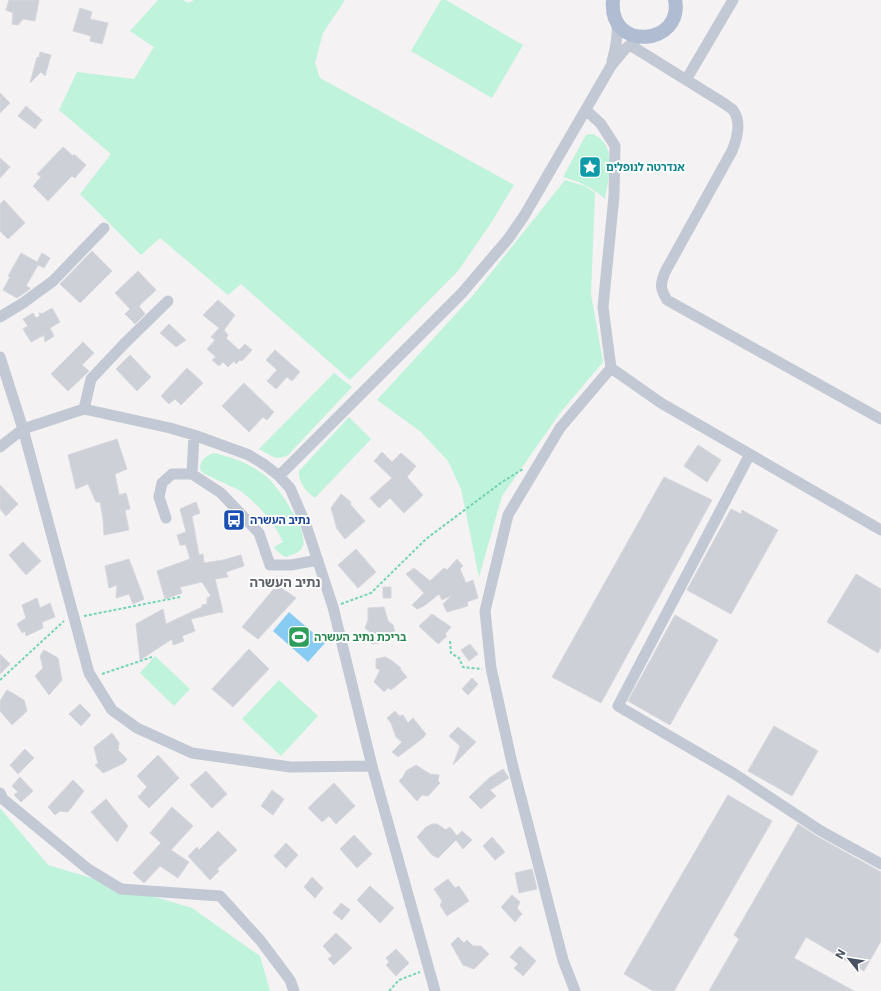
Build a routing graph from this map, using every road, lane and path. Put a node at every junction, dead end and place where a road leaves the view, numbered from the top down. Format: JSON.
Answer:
{"nodes":[{"id":1,"x":613,"y":0,"type":"edge"},
{"id":2,"x":675,"y":0,"type":"edge"},
{"id":3,"x":733,"y":0,"type":"edge"},
{"id":4,"x":617,"y":23,"type":"junction"},
{"id":5,"x":636,"y":41,"type":"junction"},
{"id":6,"x":611,"y":66,"type":"junction"},
{"id":7,"x":686,"y":80,"type":"junction"},
{"id":8,"x":586,"y":110,"type":"junction"},
{"id":9,"x":104,"y":228,"type":"dead end"},
{"id":10,"x":168,"y":301,"type":"dead end"},
{"id":11,"x":0,"y":317,"type":"edge"},
{"id":12,"x":0,"y":357,"type":"edge"},
{"id":13,"x":610,"y":368,"type":"junction"},
{"id":14,"x":84,"y":409,"type":"junction"},
{"id":15,"x":881,"y":419,"type":"edge"},
{"id":16,"x":23,"y":428,"type":"junction"},
{"id":17,"x":194,"y":435,"type":"junction"},
{"id":18,"x":0,"y":447,"type":"edge"},
{"id":19,"x":750,"y":454,"type":"junction"},
{"id":20,"x":526,"y":467,"type":"dead end"},
{"id":21,"x":192,"y":474,"type":"junction"},
{"id":22,"x":279,"y":476,"type":"junction"},
{"id":23,"x":166,"y":518,"type":"dead end"},
{"id":24,"x":881,"y":530,"type":"edge"},
{"id":25,"x":318,"y":560,"type":"junction"},
{"id":26,"x":180,"y":597,"type":"dead end"},
{"id":27,"x":333,"y":607,"type":"junction"},
{"id":28,"x":73,"y":617,"type":"junction"},
{"id":29,"x":450,"y":641,"type":"dead end"},
{"id":30,"x":152,"y":657,"type":"dead end"},
{"id":31,"x":491,"y":668,"type":"junction"},
{"id":32,"x":92,"y":678,"type":"junction"},
{"id":33,"x":0,"y":680,"type":"edge"},
{"id":34,"x":372,"y":766,"type":"junction"},
{"id":35,"x":0,"y":792,"type":"edge"},
{"id":36,"x":881,"y":864,"type":"edge"},
{"id":37,"x":429,"y":969,"type":"junction"},
{"id":38,"x":294,"y":991,"type":"edge"},
{"id":39,"x":389,"y":991,"type":"edge"},
{"id":40,"x":435,"y":991,"type":"edge"},
{"id":41,"x":575,"y":991,"type":"edge"}],
"edges":[{"from":1,"to":4,"type":"main road"},
{"from":2,"to":5,"type":"main road"},
{"from":3,"to":7,"type":"street"},
{"from":4,"to":5,"type":"main road"},
{"from":4,"to":6,"type":"street"},
{"from":5,"to":6,"type":"street"},
{"from":5,"to":7,"type":"street"},
{"from":6,"to":8,"type":"street"},
{"from":7,"to":15,"type":"street"},
{"from":8,"to":13,"type":"street"},
{"from":8,"to":22,"type":"street"},
{"from":9,"to":11,"type":"street"},
{"from":10,"to":14,"type":"street"},
{"from":12,"to":16,"type":"street"},
{"from":13,"to":19,"type":"street"},
{"from":13,"to":31,"type":"street"},
{"from":14,"to":16,"type":"street"},
{"from":14,"to":17,"type":"street"},
{"from":16,"to":18,"type":"street"},
{"from":16,"to":28,"type":"street"},
{"from":17,"to":21,"type":"street"},
{"from":17,"to":22,"type":"street"},
{"from":19,"to":24,"type":"street"},
{"from":19,"to":36,"type":"street"},
{"from":20,"to":27,"type":"path"},
{"from":21,"to":23,"type":"street"},
{"from":21,"to":25,"type":"street"},
{"from":22,"to":25,"type":"street"},
{"from":25,"to":27,"type":"street"},
{"from":26,"to":28,"type":"path"},
{"from":27,"to":34,"type":"street"},
{"from":28,"to":32,"type":"street"},
{"from":28,"to":33,"type":"path"},
{"from":29,"to":31,"type":"path"},
{"from":30,"to":32,"type":"path"},
{"from":31,"to":41,"type":"street"},
{"from":32,"to":34,"type":"street"},
{"from":34,"to":37,"type":"street"},
{"from":35,"to":38,"type":"street"},
{"from":37,"to":39,"type":"path"},
{"from":37,"to":40,"type":"street"}]}
